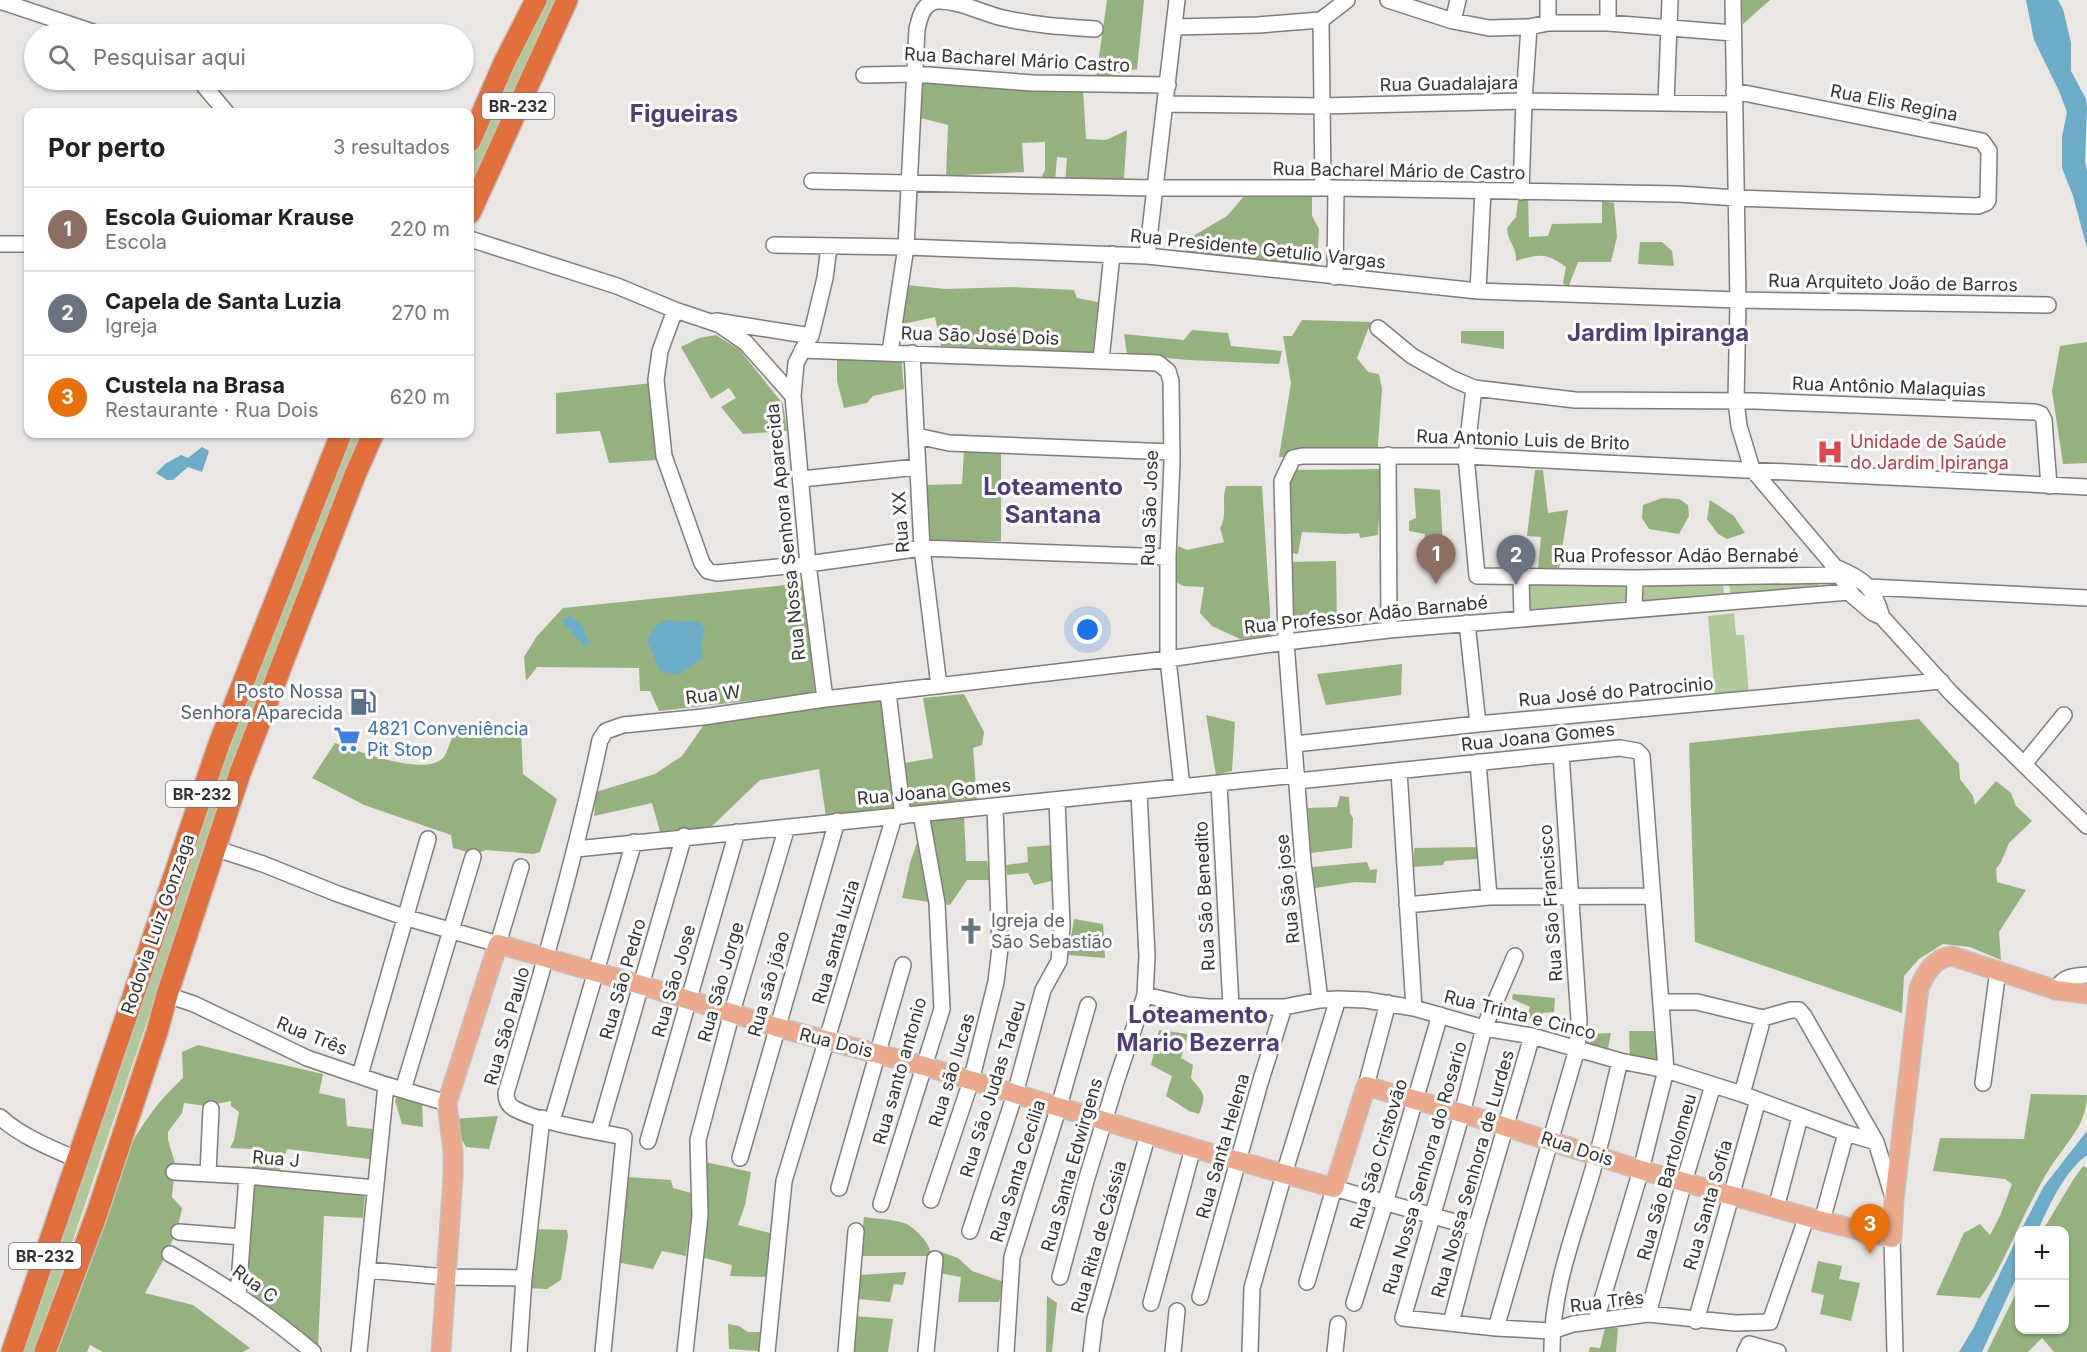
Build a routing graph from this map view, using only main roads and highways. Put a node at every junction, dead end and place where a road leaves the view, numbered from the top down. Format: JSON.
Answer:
{"nodes":[{"id":1,"x":536,"y":0,"type":"edge"},
{"id":2,"x":567,"y":0,"type":"edge"},
{"id":3,"x":474,"y":132,"type":"edge"},
{"id":4,"x":474,"y":204,"type":"edge"},
{"id":5,"x":339,"y":438,"type":"edge"},
{"id":6,"x":371,"y":438,"type":"edge"},
{"id":7,"x":2087,"y":994,"type":"edge"},
{"id":8,"x":12,"y":1352,"type":"edge"},
{"id":9,"x":45,"y":1352,"type":"edge"},
{"id":10,"x":441,"y":1352,"type":"edge"}],
"edges":[{"from":1,"to":3,"type":"highway","number":"BR-232"},
{"from":2,"to":4,"type":"highway","number":"BR-232"},
{"from":5,"to":8,"type":"highway","name":"Rodovia Luiz Gonzaga","number":"BR-232"},
{"from":6,"to":9,"type":"highway","name":"Rodovia Luiz Gonzaga","number":"BR-232"},
{"from":7,"to":10,"type":"main road","name":"Rua Dois"}]}
